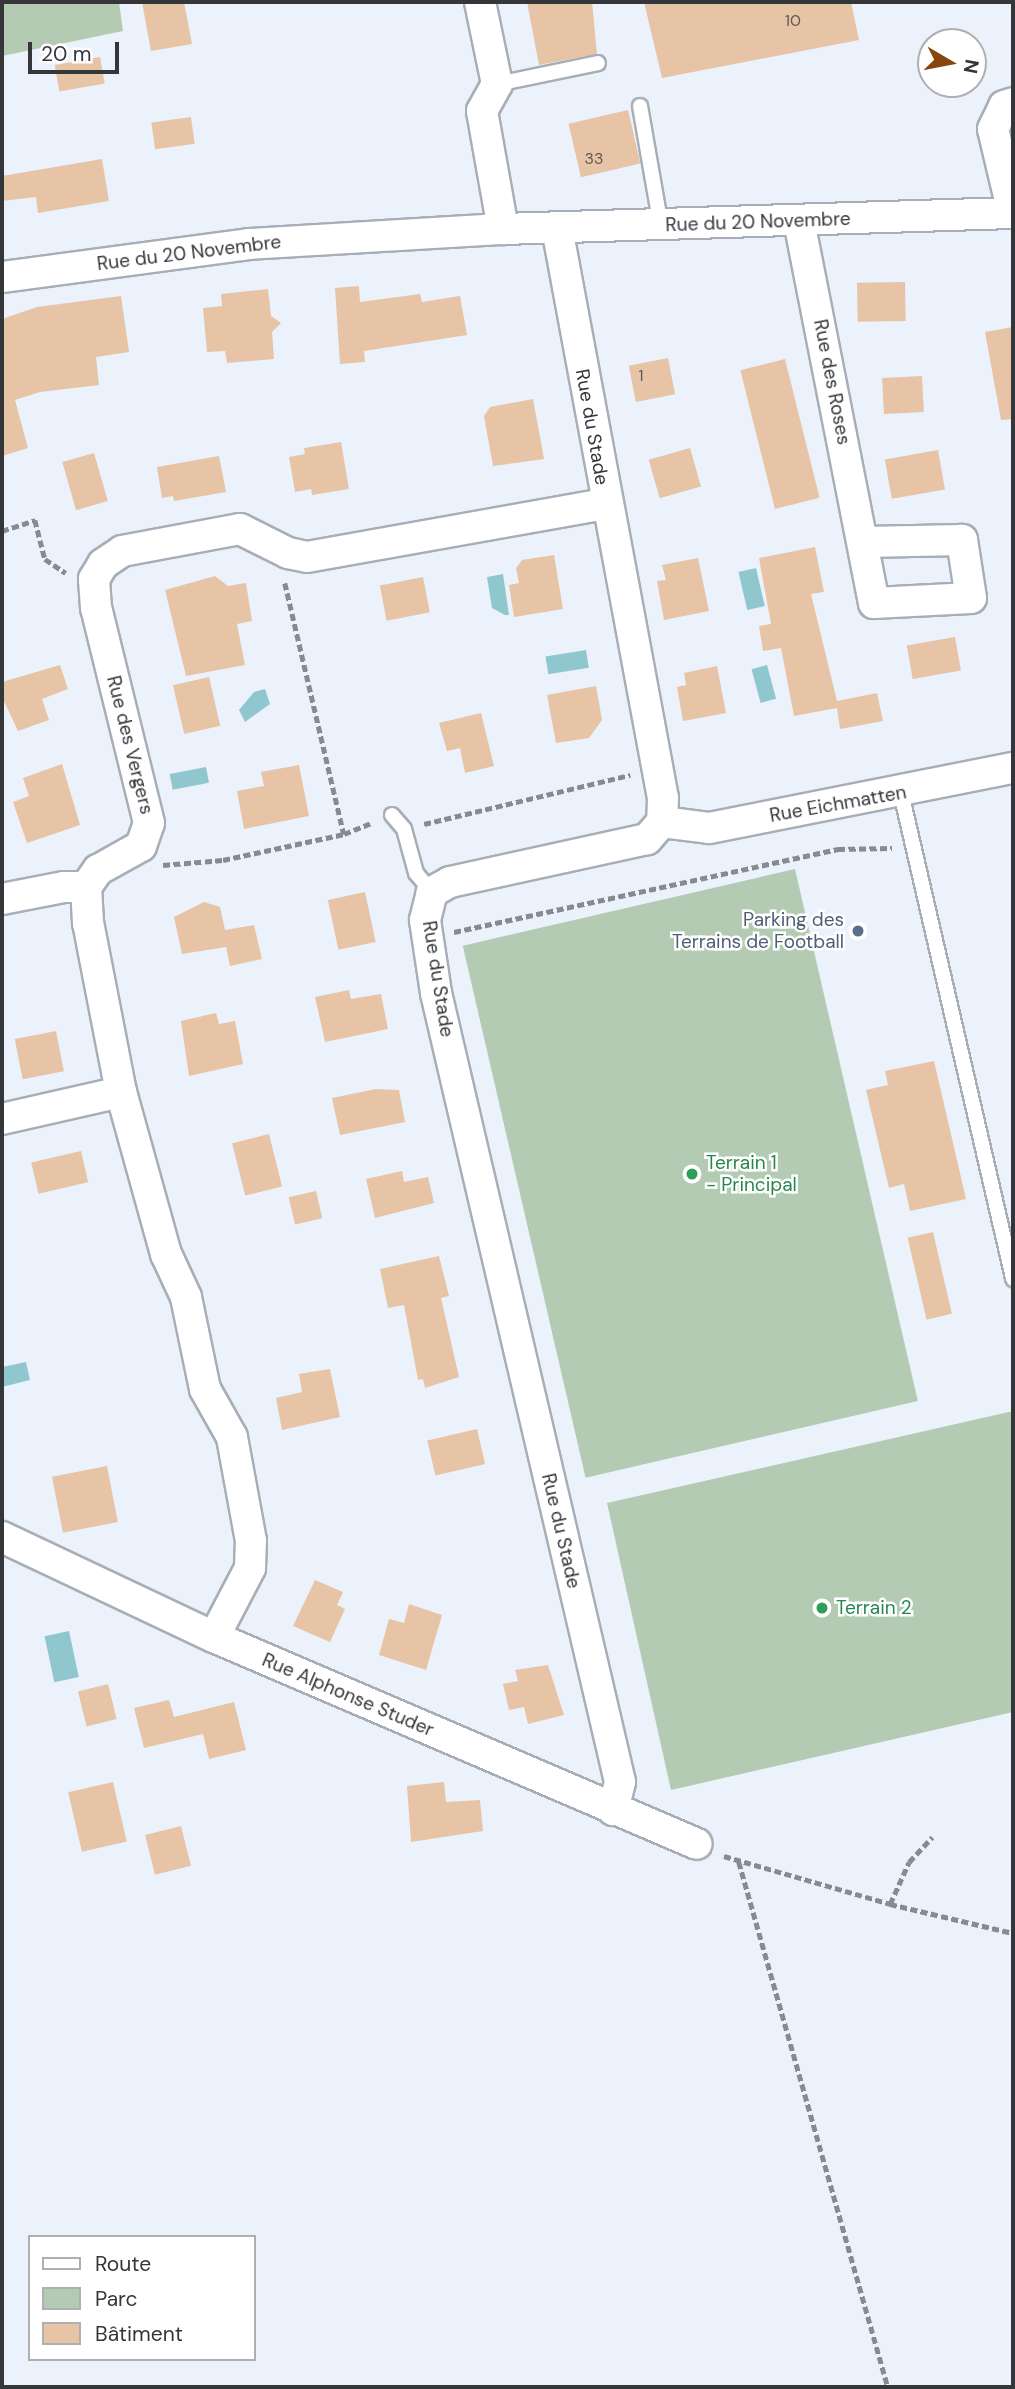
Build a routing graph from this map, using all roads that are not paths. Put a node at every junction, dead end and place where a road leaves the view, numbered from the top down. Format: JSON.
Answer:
{"nodes":[{"id":1,"x":480,"y":2,"type":"edge"},
{"id":2,"x":598,"y":63,"type":"dead end"},
{"id":3,"x":497,"y":84,"type":"junction"},
{"id":4,"x":1013,"y":103,"type":"edge"},
{"id":5,"x":640,"y":106,"type":"dead end"},
{"id":6,"x":1013,"y":213,"type":"edge"},
{"id":7,"x":799,"y":221,"type":"junction"},
{"id":8,"x":661,"y":226,"type":"junction"},
{"id":9,"x":557,"y":228,"type":"junction"},
{"id":10,"x":503,"y":229,"type":"junction"},
{"id":11,"x":2,"y":277,"type":"edge"},
{"id":12,"x":605,"y":503,"type":"junction"},
{"id":13,"x":864,"y":542,"type":"dead end"},
{"id":14,"x":1013,"y":768,"type":"edge"},
{"id":15,"x":901,"y":793,"type":"junction"},
{"id":16,"x":392,"y":815,"type":"road end"},
{"id":17,"x":662,"y":822,"type":"junction"},
{"id":18,"x":86,"y":887,"type":"junction"},
{"id":19,"x":432,"y":892,"type":"junction"},
{"id":20,"x":2,"y":899,"type":"edge"},
{"id":21,"x":121,"y":1092,"type":"junction"},
{"id":22,"x":2,"y":1119,"type":"edge"},
{"id":23,"x":1013,"y":1279,"type":"edge"},
{"id":24,"x":2,"y":1537,"type":"edge"},
{"id":25,"x":214,"y":1637,"type":"junction"},
{"id":26,"x":613,"y":1810,"type":"junction"},
{"id":27,"x":697,"y":1844,"type":"road end"}],
"edges":[{"from":1,"to":3,"type":"street"},
{"from":2,"to":3,"type":"lane"},
{"from":3,"to":10,"type":"street"},
{"from":4,"to":6,"type":"street"},
{"from":5,"to":8,"type":"lane"},
{"from":6,"to":7,"type":"street","name":"Rue du 20 Novembre"},
{"from":7,"to":8,"type":"street","name":"Rue du 20 Novembre"},
{"from":7,"to":13,"type":"street","name":"Rue des Roses"},
{"from":8,"to":9,"type":"street","name":"Rue du 20 Novembre"},
{"from":9,"to":10,"type":"street","name":"Rue du 20 Novembre"},
{"from":9,"to":12,"type":"street","name":"Rue du Stade"},
{"from":10,"to":11,"type":"street","name":"Rue du 20 Novembre"},
{"from":12,"to":17,"type":"street","name":"Rue du Stade"},
{"from":12,"to":18,"type":"street","name":"Rue des Vergers"},
{"from":14,"to":15,"type":"street","name":"Rue Eichmatten"},
{"from":15,"to":17,"type":"street","name":"Rue Eichmatten"},
{"from":15,"to":23,"type":"lane"},
{"from":16,"to":19,"type":"lane"},
{"from":17,"to":19,"type":"street","name":"Rue du Stade"},
{"from":18,"to":20,"type":"street"},
{"from":18,"to":21,"type":"street"},
{"from":19,"to":26,"type":"street","name":"Rue du Stade"},
{"from":21,"to":22,"type":"street"},
{"from":21,"to":25,"type":"street"},
{"from":24,"to":25,"type":"street","name":"Rue Alphonse Studer"},
{"from":25,"to":26,"type":"street","name":"Rue Alphonse Studer"},
{"from":26,"to":27,"type":"street","name":"Rue Alphonse Studer"}]}
